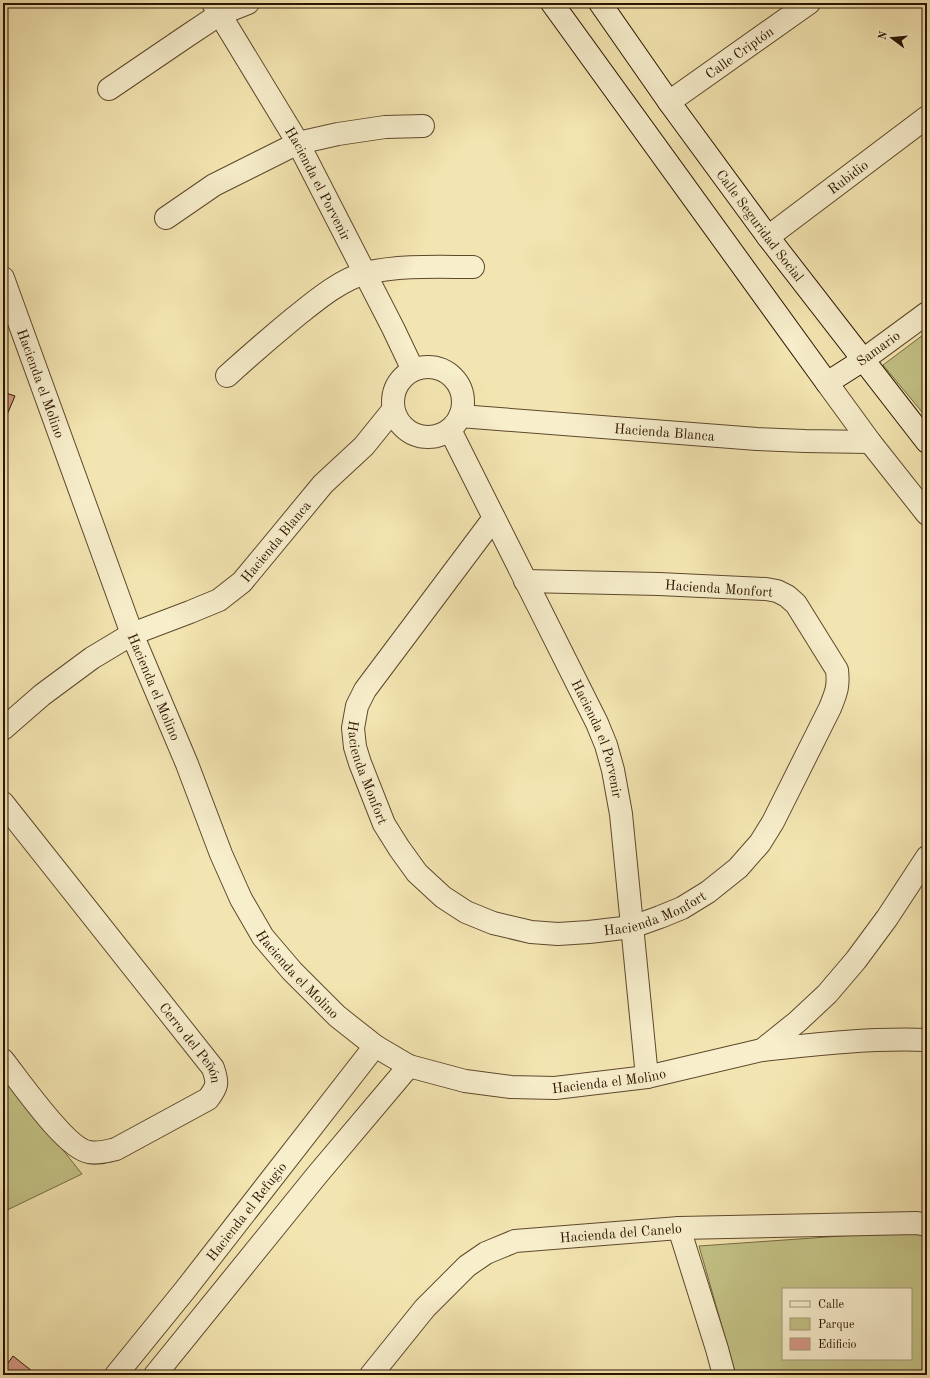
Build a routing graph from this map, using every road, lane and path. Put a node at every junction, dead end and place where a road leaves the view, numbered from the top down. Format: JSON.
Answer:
{"nodes":[{"id":1,"x":248,"y":3,"type":"edge"},
{"id":2,"x":552,"y":3,"type":"edge"},
{"id":3,"x":600,"y":3,"type":"edge"},
{"id":4,"x":803,"y":5,"type":"edge"},
{"id":5,"x":216,"y":9,"type":"edge"},
{"id":6,"x":109,"y":89,"type":"dead end"},
{"id":7,"x":669,"y":102,"type":"junction"},
{"id":8,"x":927,"y":117,"type":"edge"},
{"id":9,"x":423,"y":126,"type":"dead end"},
{"id":10,"x":298,"y":143,"type":"junction"},
{"id":11,"x":166,"y":218,"type":"dead end"},
{"id":12,"x":768,"y":237,"type":"junction"},
{"id":13,"x":473,"y":267,"type":"dead end"},
{"id":14,"x":365,"y":273,"type":"junction"},
{"id":15,"x":3,"y":278,"type":"edge"},
{"id":16,"x":927,"y":313,"type":"edge"},
{"id":17,"x":863,"y":360,"type":"junction"},
{"id":18,"x":413,"y":370,"type":"junction"},
{"id":19,"x":227,"y":376,"type":"dead end"},
{"id":20,"x":827,"y":383,"type":"junction"},
{"id":21,"x":393,"y":410,"type":"junction"},
{"id":22,"x":455,"y":423,"type":"junction"},
{"id":23,"x":870,"y":442,"type":"junction"},
{"id":24,"x":927,"y":442,"type":"edge"},
{"id":25,"x":927,"y":514,"type":"edge"},
{"id":26,"x":494,"y":518,"type":"junction"},
{"id":27,"x":525,"y":581,"type":"junction"},
{"id":28,"x":132,"y":634,"type":"junction"},
{"id":29,"x":3,"y":729,"type":"edge"},
{"id":30,"x":3,"y":803,"type":"edge"},
{"id":31,"x":927,"y":857,"type":"edge"},
{"id":32,"x":632,"y":927,"type":"junction"},
{"id":33,"x":927,"y":1040,"type":"edge"},
{"id":34,"x":375,"y":1046,"type":"junction"},
{"id":35,"x":762,"y":1050,"type":"junction"},
{"id":36,"x":3,"y":1060,"type":"edge"},
{"id":37,"x":409,"y":1066,"type":"junction"},
{"id":38,"x":647,"y":1077,"type":"junction"},
{"id":39,"x":927,"y":1225,"type":"edge"},
{"id":40,"x":679,"y":1228,"type":"junction"},
{"id":41,"x":116,"y":1375,"type":"edge"},
{"id":42,"x":155,"y":1375,"type":"edge"},
{"id":43,"x":371,"y":1375,"type":"edge"},
{"id":44,"x":724,"y":1375,"type":"edge"}],
"edges":[{"from":1,"to":5,"type":"street"},
{"from":2,"to":20,"type":"street"},
{"from":3,"to":7,"type":"street","name":"Calle Seguridad Social"},
{"from":4,"to":7,"type":"street","name":"Calle Criptón"},
{"from":5,"to":6,"type":"street"},
{"from":5,"to":10,"type":"street","name":"Hacienda el Porvenir"},
{"from":7,"to":12,"type":"street","name":"Calle Seguridad Social"},
{"from":8,"to":12,"type":"street","name":"Rubidio"},
{"from":9,"to":10,"type":"street"},
{"from":10,"to":11,"type":"street"},
{"from":10,"to":14,"type":"street","name":"Hacienda el Porvenir"},
{"from":12,"to":17,"type":"street","name":"Calle Seguridad Social"},
{"from":13,"to":14,"type":"street"},
{"from":14,"to":18,"type":"street","name":"Hacienda el Porvenir"},
{"from":14,"to":19,"type":"street"},
{"from":15,"to":28,"type":"street","name":"Hacienda el Molino"},
{"from":16,"to":17,"type":"street","name":"Samario"},
{"from":17,"to":20,"type":"street","name":"Samario"},
{"from":17,"to":24,"type":"street","name":"Calle Seguridad Social"},
{"from":18,"to":21,"type":"street"},
{"from":18,"to":22,"type":"street"},
{"from":20,"to":23,"type":"street"},
{"from":21,"to":22,"type":"street"},
{"from":21,"to":28,"type":"street","name":"Hacienda Blanca"},
{"from":22,"to":23,"type":"street","name":"Hacienda Blanca"},
{"from":22,"to":26,"type":"street","name":"Hacienda el Porvenir"},
{"from":23,"to":25,"type":"street"},
{"from":26,"to":27,"type":"street","name":"Hacienda el Porvenir"},
{"from":26,"to":32,"type":"street","name":"Hacienda Monfort"},
{"from":27,"to":32,"type":"street","name":"Hacienda el Porvenir"},
{"from":27,"to":32,"type":"street","name":"Hacienda Monfort"},
{"from":28,"to":29,"type":"street","name":"Hacienda Blanca"},
{"from":28,"to":34,"type":"street","name":"Hacienda el Molino"},
{"from":30,"to":36,"type":"street","name":"Cerro del Peñón"},
{"from":31,"to":35,"type":"street","name":"Hacienda el Molino"},
{"from":32,"to":38,"type":"street","name":"Hacienda el Porvenir"},
{"from":33,"to":35,"type":"street"},
{"from":34,"to":37,"type":"street","name":"Hacienda el Molino"},
{"from":34,"to":41,"type":"street","name":"Hacienda el Refugio"},
{"from":35,"to":38,"type":"street","name":"Hacienda el Molino"},
{"from":37,"to":38,"type":"street","name":"Hacienda el Molino"},
{"from":37,"to":42,"type":"street"},
{"from":39,"to":40,"type":"street","name":"Hacienda del Canelo"},
{"from":40,"to":43,"type":"street","name":"Hacienda del Canelo"},
{"from":40,"to":44,"type":"street"}]}
